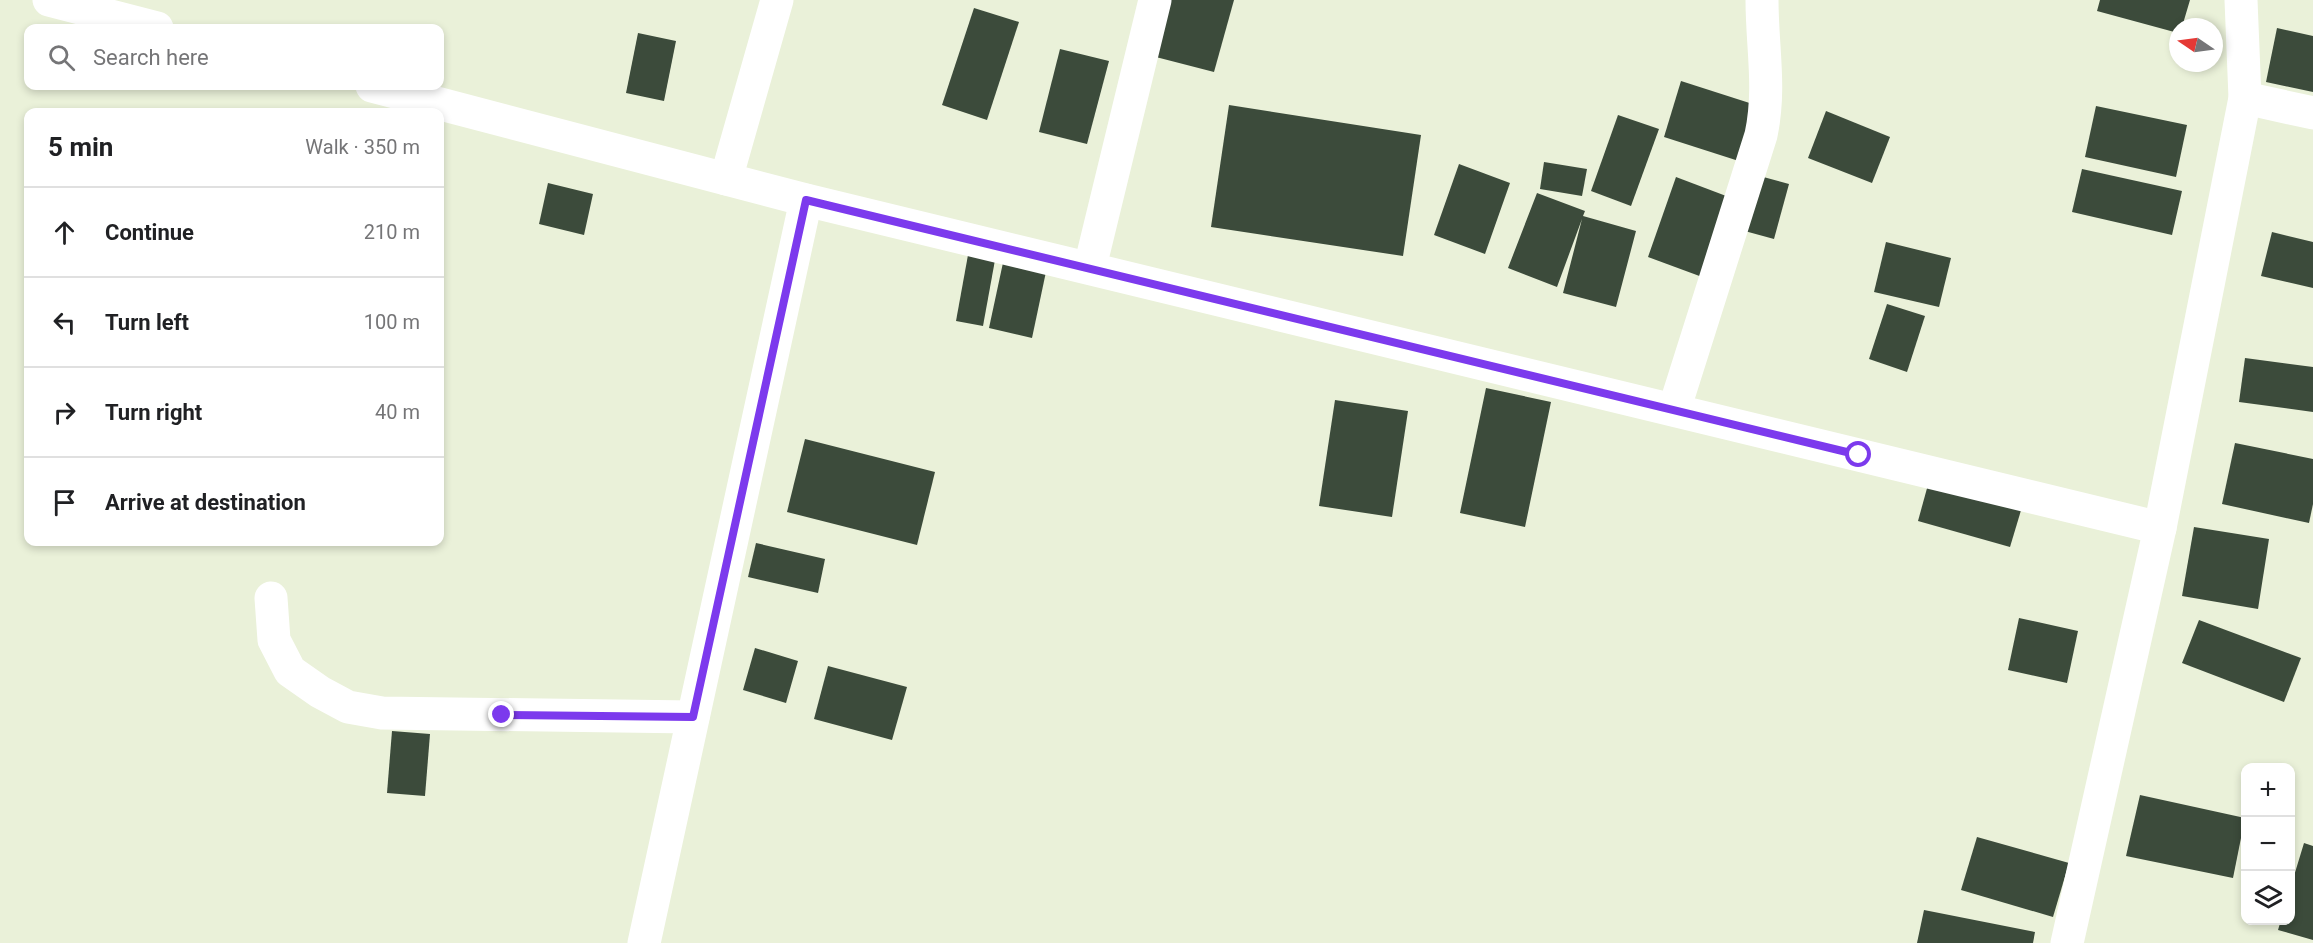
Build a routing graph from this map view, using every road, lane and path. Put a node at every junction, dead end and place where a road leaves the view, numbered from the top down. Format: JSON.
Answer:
{"nodes":[{"id":1,"x":49,"y":0,"type":"edge"},
{"id":2,"x":777,"y":0,"type":"edge"},
{"id":3,"x":1155,"y":0,"type":"edge"},
{"id":4,"x":1762,"y":0,"type":"edge"},
{"id":5,"x":2241,"y":0,"type":"edge"},
{"id":6,"x":142,"y":24,"type":"edge"},
{"id":7,"x":387,"y":90,"type":"edge"},
{"id":8,"x":2245,"y":98,"type":"junction"},
{"id":9,"x":2313,"y":113,"type":"edge"},
{"id":10,"x":726,"y":179,"type":"junction"},
{"id":11,"x":806,"y":200,"type":"junction"},
{"id":12,"x":1090,"y":267,"type":"junction"},
{"id":13,"x":1674,"y":410,"type":"junction"},
{"id":14,"x":2160,"y":528,"type":"junction"},
{"id":15,"x":271,"y":598,"type":"dead end"},
{"id":16,"x":693,"y":717,"type":"junction"},
{"id":17,"x":644,"y":943,"type":"edge"},
{"id":18,"x":2067,"y":943,"type":"edge"}],
"edges":[{"from":1,"to":6,"type":"street"},
{"from":2,"to":10,"type":"street"},
{"from":3,"to":12,"type":"street"},
{"from":4,"to":13,"type":"street"},
{"from":5,"to":8,"type":"street"},
{"from":7,"to":10,"type":"street"},
{"from":8,"to":9,"type":"street"},
{"from":8,"to":14,"type":"street"},
{"from":10,"to":11,"type":"street"},
{"from":11,"to":12,"type":"street"},
{"from":11,"to":16,"type":"street"},
{"from":12,"to":13,"type":"street"},
{"from":13,"to":14,"type":"street"},
{"from":14,"to":18,"type":"street"},
{"from":15,"to":16,"type":"street"},
{"from":16,"to":17,"type":"street"}]}
